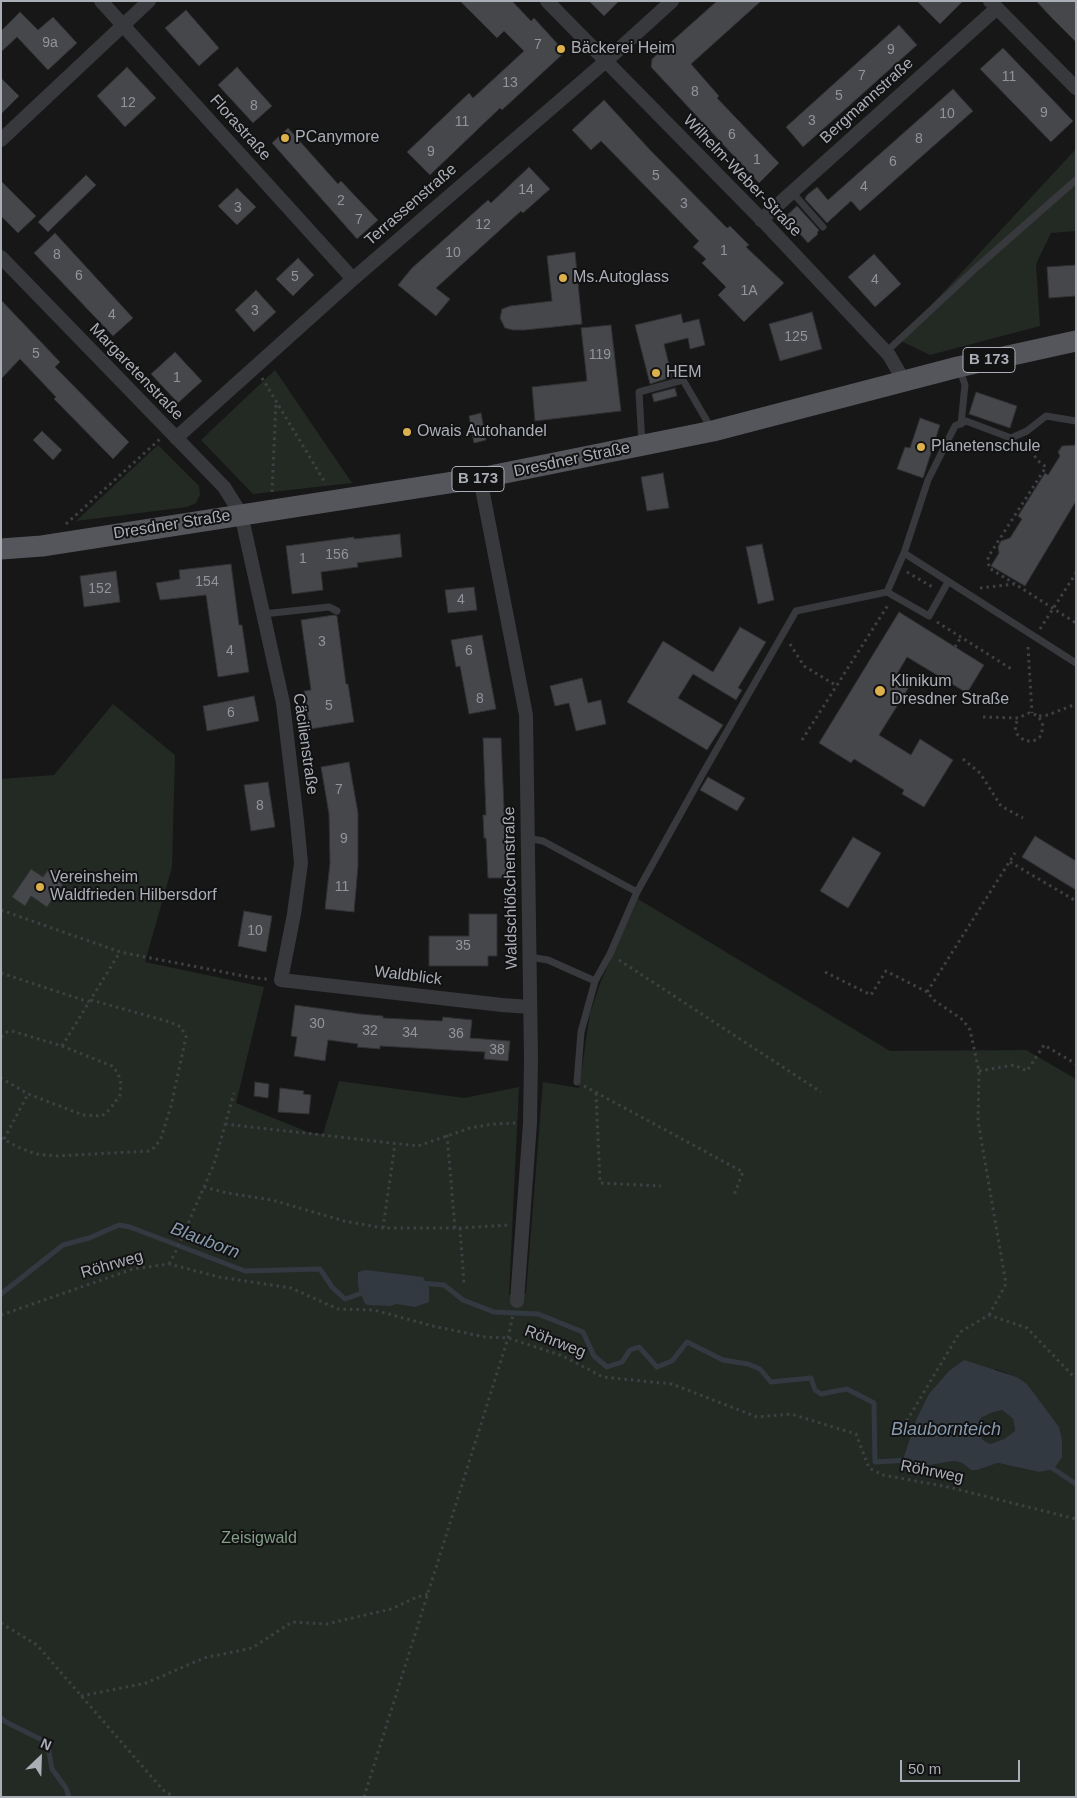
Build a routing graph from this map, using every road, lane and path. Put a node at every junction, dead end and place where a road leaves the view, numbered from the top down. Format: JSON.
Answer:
{"nodes":[{"id":1,"x":101,"y":1,"type":"edge"},
{"id":2,"x":149,"y":1,"type":"edge"},
{"id":3,"x":547,"y":1,"type":"edge"},
{"id":4,"x":672,"y":1,"type":"edge"},
{"id":5,"x":993,"y":5,"type":"edge"},
{"id":6,"x":123,"y":26,"type":"junction"},
{"id":7,"x":606,"y":61,"type":"junction"},
{"id":8,"x":1076,"y":88,"type":"edge"},
{"id":9,"x":1,"y":140,"type":"edge"},
{"id":10,"x":1076,"y":180,"type":"edge"},
{"id":11,"x":792,"y":192,"type":"junction"},
{"id":12,"x":761,"y":220,"type":"junction"},
{"id":13,"x":824,"y":227,"type":"dead end"},
{"id":14,"x":1,"y":257,"type":"edge"},
{"id":15,"x":353,"y":279,"type":"junction"},
{"id":16,"x":1076,"y":341,"type":"edge"},
{"id":17,"x":886,"y":352,"type":"junction"},
{"id":18,"x":255,"y":367,"type":"junction"},
{"id":19,"x":958,"y":367,"type":"junction"},
{"id":20,"x":904,"y":381,"type":"junction"},
{"id":21,"x":276,"y":402,"type":"junction"},
{"id":22,"x":1076,"y":421,"type":"edge"},
{"id":23,"x":961,"y":424,"type":"junction"},
{"id":24,"x":713,"y":431,"type":"junction"},
{"id":25,"x":1021,"y":433,"type":"junction"},
{"id":26,"x":172,"y":435,"type":"junction"},
{"id":27,"x":642,"y":445,"type":"junction"},
{"id":28,"x":480,"y":478,"type":"junction"},
{"id":29,"x":336,"y":500,"type":"junction"},
{"id":30,"x":271,"y":510,"type":"junction"},
{"id":31,"x":241,"y":514,"type":"junction"},
{"id":32,"x":63,"y":527,"type":"dead end"},
{"id":33,"x":1,"y":549,"type":"edge"},
{"id":34,"x":904,"y":553,"type":"junction"},
{"id":35,"x":1076,"y":573,"type":"edge"},
{"id":36,"x":948,"y":582,"type":"junction"},
{"id":37,"x":1015,"y":584,"type":"junction"},
{"id":38,"x":962,"y":591,"type":"junction"},
{"id":39,"x":890,"y":594,"type":"junction"},
{"id":40,"x":1053,"y":609,"type":"junction"},
{"id":41,"x":337,"y":611,"type":"dead end"},
{"id":42,"x":263,"y":614,"type":"junction"},
{"id":43,"x":928,"y":616,"type":"junction"},
{"id":44,"x":1076,"y":623,"type":"edge"},
{"id":45,"x":784,"y":634,"type":"junction"},
{"id":46,"x":961,"y":637,"type":"junction"},
{"id":47,"x":1035,"y":637,"type":"junction"},
{"id":48,"x":955,"y":647,"type":"dead end"},
{"id":49,"x":1028,"y":647,"type":"dead end"},
{"id":50,"x":1076,"y":663,"type":"edge"},
{"id":51,"x":1013,"y":670,"type":"dead end"},
{"id":52,"x":837,"y":686,"type":"junction"},
{"id":53,"x":1076,"y":704,"type":"edge"},
{"id":54,"x":1032,"y":713,"type":"junction"},
{"id":55,"x":983,"y":716,"type":"dead end"},
{"id":56,"x":1038,"y":716,"type":"junction"},
{"id":57,"x":1018,"y":718,"type":"junction"},
{"id":58,"x":802,"y":740,"type":"dead end"},
{"id":59,"x":963,"y":759,"type":"dead end"},
{"id":60,"x":1023,"y":818,"type":"dead end"},
{"id":61,"x":527,"y":838,"type":"junction"},
{"id":62,"x":1015,"y":853,"type":"dead end"},
{"id":63,"x":1010,"y":862,"type":"junction"},
{"id":64,"x":637,"y":892,"type":"junction"},
{"id":65,"x":1076,"y":902,"type":"edge"},
{"id":66,"x":1,"y":910,"type":"edge"},
{"id":67,"x":120,"y":952,"type":"junction"},
{"id":68,"x":610,"y":954,"type":"junction"},
{"id":69,"x":529,"y":956,"type":"junction"},
{"id":70,"x":825,"y":972,"type":"dead end"},
{"id":71,"x":1,"y":973,"type":"edge"},
{"id":72,"x":281,"y":980,"type":"junction"},
{"id":73,"x":595,"y":981,"type":"junction"},
{"id":74,"x":927,"y":992,"type":"junction"},
{"id":75,"x":90,"y":1001,"type":"junction"},
{"id":76,"x":530,"y":1007,"type":"junction"},
{"id":77,"x":1,"y":1037,"type":"edge"},
{"id":78,"x":62,"y":1046,"type":"junction"},
{"id":79,"x":1076,"y":1064,"type":"edge"},
{"id":80,"x":979,"y":1071,"type":"junction"},
{"id":81,"x":1,"y":1078,"type":"edge"},
{"id":82,"x":578,"y":1082,"type":"joint"},
{"id":83,"x":820,"y":1092,"type":"dead end"},
{"id":84,"x":234,"y":1093,"type":"dead end"},
{"id":85,"x":596,"y":1093,"type":"junction"},
{"id":86,"x":28,"y":1094,"type":"junction"},
{"id":87,"x":530,"y":1123,"type":"junction"},
{"id":88,"x":225,"y":1124,"type":"junction"},
{"id":89,"x":447,"y":1135,"type":"junction"},
{"id":90,"x":2,"y":1139,"type":"edge"},
{"id":91,"x":395,"y":1144,"type":"junction"},
{"id":92,"x":661,"y":1186,"type":"dead end"},
{"id":93,"x":204,"y":1187,"type":"junction"},
{"id":94,"x":734,"y":1195,"type":"dead end"},
{"id":95,"x":523,"y":1224,"type":"junction"},
{"id":96,"x":383,"y":1228,"type":"junction"},
{"id":97,"x":455,"y":1228,"type":"junction"},
{"id":98,"x":460,"y":1228,"type":"junction"},
{"id":99,"x":169,"y":1264,"type":"junction"},
{"id":100,"x":464,"y":1284,"type":"dead end"},
{"id":101,"x":517,"y":1301,"type":"joint"},
{"id":102,"x":989,"y":1315,"type":"junction"},
{"id":103,"x":1,"y":1316,"type":"edge"},
{"id":104,"x":508,"y":1338,"type":"junction"},
{"id":105,"x":1076,"y":1379,"type":"edge"},
{"id":106,"x":900,"y":1432,"type":"dead end"},
{"id":107,"x":1076,"y":1519,"type":"edge"},
{"id":108,"x":428,"y":1594,"type":"junction"},
{"id":109,"x":1,"y":1623,"type":"edge"},
{"id":110,"x":81,"y":1696,"type":"junction"},
{"id":111,"x":174,"y":1797,"type":"edge"},
{"id":112,"x":364,"y":1797,"type":"edge"}],
"edges":[{"from":1,"to":6,"type":"street","name":"Florastraße"},
{"from":2,"to":6,"type":"street"},
{"from":3,"to":7,"type":"street","name":"Wilhelm-Weber-Straße"},
{"from":4,"to":7,"type":"street","name":"Terrassenstraße"},
{"from":5,"to":8,"type":"street"},
{"from":5,"to":11,"type":"street","name":"Bergmannstraße"},
{"from":6,"to":9,"type":"street"},
{"from":6,"to":15,"type":"street","name":"Florastraße"},
{"from":7,"to":12,"type":"street","name":"Wilhelm-Weber-Straße"},
{"from":7,"to":15,"type":"street","name":"Terrassenstraße"},
{"from":10,"to":17,"type":"lane"},
{"from":11,"to":12,"type":"street","name":"Bergmannstraße"},
{"from":11,"to":13,"type":"lane"},
{"from":12,"to":17,"type":"street","name":"Wilhelm-Weber-Straße"},
{"from":14,"to":26,"type":"street","name":"Margaretenstraße"},
{"from":15,"to":18,"type":"street","name":"Terrassenstraße"},
{"from":16,"to":19,"type":"main road","name":"Dresdner Straße","number":"B 173"},
{"from":17,"to":20,"type":"street","name":"Wilhelm-Weber-Straße"},
{"from":18,"to":21,"type":"path"},
{"from":18,"to":26,"type":"street","name":"Terrassenstraße"},
{"from":19,"to":20,"type":"main road","name":"Dresdner Straße","number":"B 173"},
{"from":19,"to":23,"type":"lane"},
{"from":20,"to":24,"type":"main road","name":"Dresdner Straße","number":"B 173"},
{"from":21,"to":29,"type":"path"},
{"from":21,"to":30,"type":"path"},
{"from":22,"to":25,"type":"lane"},
{"from":23,"to":25,"type":"lane"},
{"from":23,"to":34,"type":"lane"},
{"from":24,"to":27,"type":"main road","name":"Dresdner Straße","number":"B 173"},
{"from":24,"to":27,"type":"lane"},
{"from":25,"to":37,"type":"path"},
{"from":26,"to":31,"type":"street","name":"Margaretenstraße"},
{"from":26,"to":32,"type":"path"},
{"from":27,"to":28,"type":"main road","name":"Dresdner Straße","number":"B 173"},
{"from":28,"to":29,"type":"main road","name":"Dresdner Straße","number":"B 173"},
{"from":28,"to":61,"type":"street","name":"Waldschlößchenstraße"},
{"from":29,"to":30,"type":"main road","name":"Dresdner Straße","number":"B 173"},
{"from":30,"to":31,"type":"main road","name":"Dresdner Straße","number":"B 173"},
{"from":31,"to":33,"type":"main road","name":"Dresdner Straße","number":"B 173"},
{"from":31,"to":42,"type":"street","name":"Cäcilienstraße"},
{"from":34,"to":36,"type":"lane"},
{"from":34,"to":39,"type":"lane"},
{"from":35,"to":40,"type":"path"},
{"from":36,"to":38,"type":"lane"},
{"from":36,"to":43,"type":"lane"},
{"from":37,"to":38,"type":"path"},
{"from":37,"to":40,"type":"path"},
{"from":38,"to":47,"type":"lane"},
{"from":39,"to":43,"type":"lane"},
{"from":39,"to":45,"type":"lane"},
{"from":39,"to":52,"type":"path"},
{"from":40,"to":44,"type":"path"},
{"from":40,"to":47,"type":"path"},
{"from":41,"to":42,"type":"lane"},
{"from":42,"to":72,"type":"street","name":"Cäcilienstraße"},
{"from":43,"to":46,"type":"path"},
{"from":45,"to":52,"type":"path"},
{"from":45,"to":64,"type":"lane"},
{"from":46,"to":48,"type":"path"},
{"from":46,"to":51,"type":"path"},
{"from":47,"to":50,"type":"lane"},
{"from":49,"to":54,"type":"path"},
{"from":52,"to":58,"type":"path"},
{"from":53,"to":56,"type":"path"},
{"from":54,"to":56,"type":"path"},
{"from":54,"to":57,"type":"path"},
{"from":55,"to":57,"type":"path"},
{"from":56,"to":57,"type":"path"},
{"from":59,"to":60,"type":"path"},
{"from":61,"to":64,"type":"lane"},
{"from":61,"to":69,"type":"street","name":"Waldschlößchenstraße"},
{"from":62,"to":63,"type":"path"},
{"from":63,"to":65,"type":"path"},
{"from":63,"to":74,"type":"path"},
{"from":64,"to":68,"type":"lane"},
{"from":66,"to":67,"type":"path"},
{"from":67,"to":72,"type":"path"},
{"from":67,"to":75,"type":"path"},
{"from":68,"to":73,"type":"lane"},
{"from":68,"to":83,"type":"path"},
{"from":69,"to":73,"type":"lane"},
{"from":69,"to":76,"type":"street","name":"Waldschlößchenstraße"},
{"from":70,"to":74,"type":"path"},
{"from":71,"to":75,"type":"path"},
{"from":72,"to":76,"type":"street","name":"Waldblick"},
{"from":73,"to":82,"type":"lane"},
{"from":74,"to":80,"type":"path"},
{"from":75,"to":78,"type":"path"},
{"from":75,"to":90,"type":"path"},
{"from":76,"to":87,"type":"street","name":"Waldschlößchenstraße"},
{"from":77,"to":78,"type":"path"},
{"from":78,"to":86,"type":"path"},
{"from":79,"to":80,"type":"path"},
{"from":80,"to":102,"type":"path"},
{"from":81,"to":86,"type":"path"},
{"from":82,"to":85,"type":"path"},
{"from":84,"to":88,"type":"path"},
{"from":85,"to":92,"type":"path"},
{"from":85,"to":94,"type":"path"},
{"from":86,"to":90,"type":"path"},
{"from":87,"to":89,"type":"path"},
{"from":87,"to":95,"type":"street","name":"Waldschlößchenstraße"},
{"from":88,"to":91,"type":"path"},
{"from":88,"to":93,"type":"path"},
{"from":89,"to":91,"type":"path"},
{"from":89,"to":97,"type":"path"},
{"from":91,"to":96,"type":"path"},
{"from":93,"to":96,"type":"path"},
{"from":93,"to":99,"type":"path"},
{"from":95,"to":98,"type":"path"},
{"from":95,"to":101,"type":"street","name":"Waldschlößchenstraße"},
{"from":96,"to":97,"type":"path"},
{"from":97,"to":98,"type":"path"},
{"from":98,"to":100,"type":"path"},
{"from":99,"to":103,"type":"path","name":"Röhrweg"},
{"from":99,"to":104,"type":"path","name":"Röhrweg"},
{"from":101,"to":104,"type":"path"},
{"from":102,"to":105,"type":"path"},
{"from":102,"to":106,"type":"path"},
{"from":104,"to":107,"type":"path","name":"Röhrweg"},
{"from":104,"to":108,"type":"path"},
{"from":108,"to":110,"type":"path"},
{"from":108,"to":112,"type":"path"},
{"from":109,"to":110,"type":"path"},
{"from":110,"to":111,"type":"path"}]}
